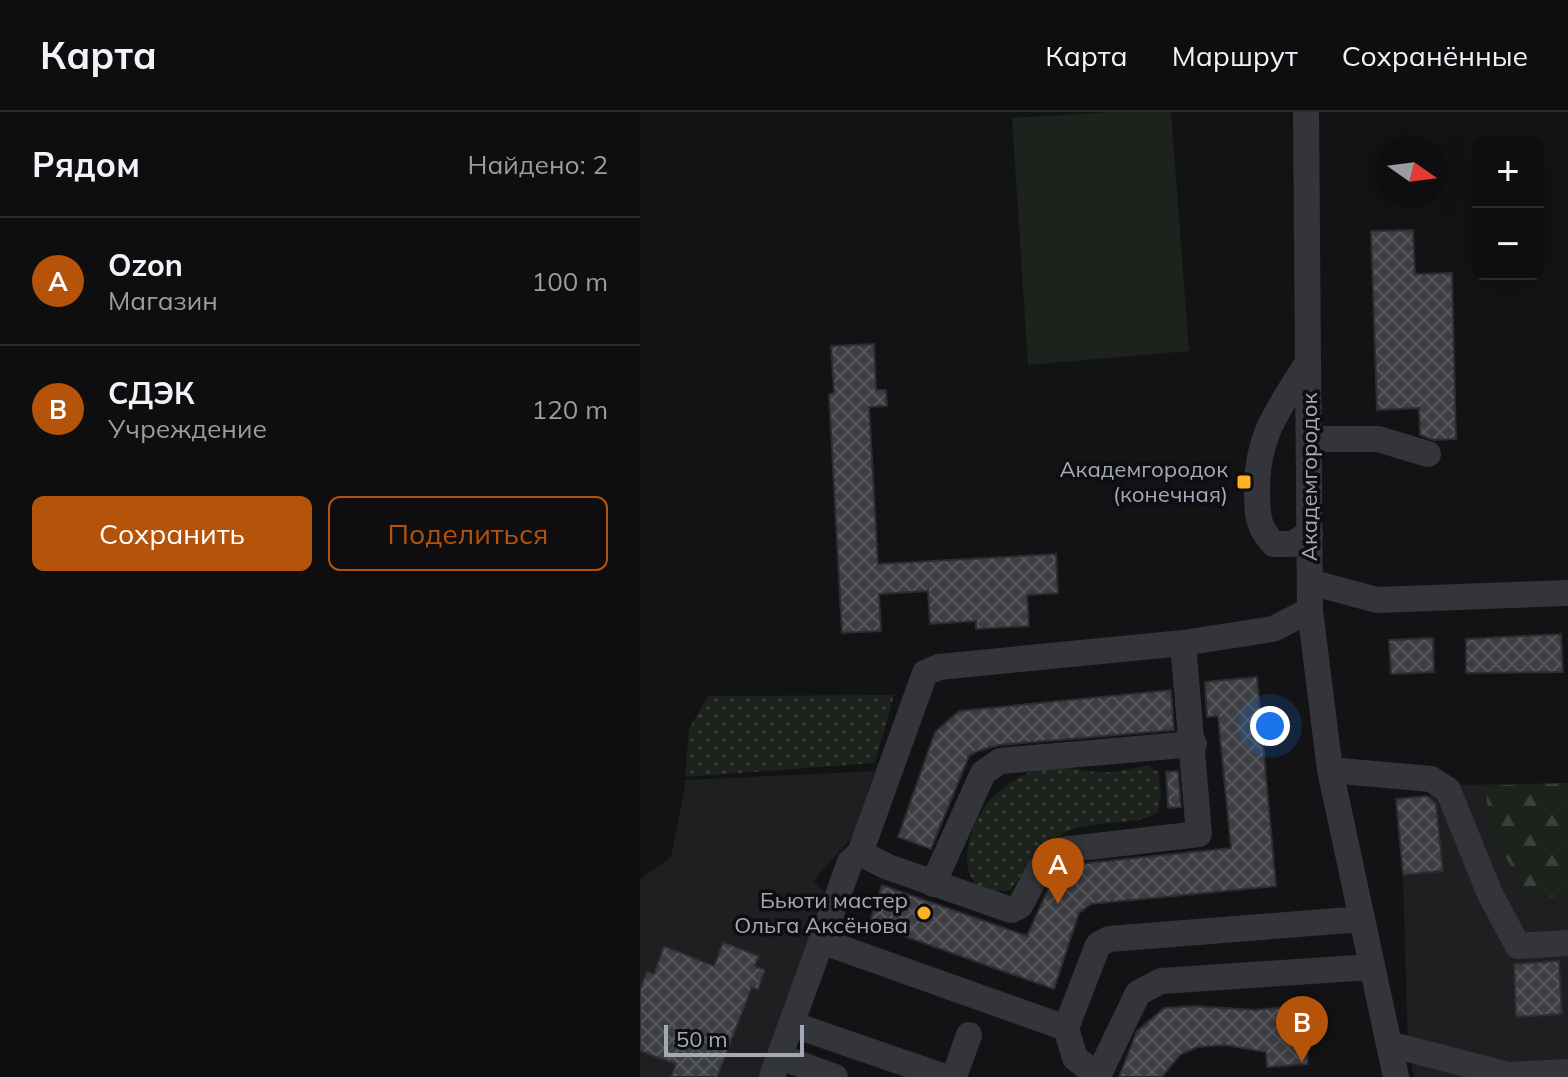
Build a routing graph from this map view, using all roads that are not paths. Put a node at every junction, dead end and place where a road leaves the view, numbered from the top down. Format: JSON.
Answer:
{"nodes":[{"id":1,"x":1306,"y":112,"type":"edge"},
{"id":2,"x":1308,"y":362,"type":"junction"},
{"id":3,"x":1309,"y":439,"type":"junction"},
{"id":4,"x":1428,"y":454,"type":"dead end"},
{"id":5,"x":1310,"y":533,"type":"junction"},
{"id":6,"x":1310,"y":582,"type":"junction"},
{"id":7,"x":1568,"y":593,"type":"edge"},
{"id":8,"x":1310,"y":610,"type":"junction"},
{"id":9,"x":1183,"y":643,"type":"junction"},
{"id":10,"x":1194,"y":744,"type":"junction"},
{"id":11,"x":1330,"y":770,"type":"junction"},
{"id":12,"x":860,"y":853,"type":"junction"},
{"id":13,"x":933,"y":884,"type":"junction"},
{"id":14,"x":1362,"y":919,"type":"junction"},
{"id":15,"x":821,"y":941,"type":"junction"},
{"id":16,"x":1568,"y":943,"type":"edge"},
{"id":17,"x":1371,"y":967,"type":"junction"},
{"id":18,"x":791,"y":1024,"type":"junction"},
{"id":19,"x":1066,"y":1028,"type":"junction"},
{"id":20,"x":969,"y":1035,"type":"dead end"},
{"id":21,"x":1389,"y":1044,"type":"junction"},
{"id":22,"x":776,"y":1067,"type":"edge"},
{"id":23,"x":1568,"y":1072,"type":"edge"},
{"id":24,"x":1509,"y":1076,"type":"edge"},
{"id":25,"x":835,"y":1077,"type":"edge"},
{"id":26,"x":945,"y":1077,"type":"edge"},
{"id":27,"x":954,"y":1077,"type":"edge"},
{"id":28,"x":1098,"y":1077,"type":"edge"},
{"id":29,"x":1396,"y":1077,"type":"edge"}],
"edges":[{"from":1,"to":2,"type":"street","name":"Академгородок"},
{"from":2,"to":3,"type":"street","name":"Академгородок"},
{"from":2,"to":5,"type":"street"},
{"from":3,"to":4,"type":"street"},
{"from":3,"to":5,"type":"street","name":"Академгородок"},
{"from":5,"to":6,"type":"street","name":"Академгородок"},
{"from":6,"to":7,"type":"street","name":"Академгородок"},
{"from":6,"to":8,"type":"street"},
{"from":8,"to":9,"type":"street"},
{"from":8,"to":11,"type":"street"},
{"from":9,"to":10,"type":"street"},
{"from":9,"to":12,"type":"street"},
{"from":10,"to":13,"type":"street"},
{"from":10,"to":13,"type":"street"},
{"from":11,"to":14,"type":"street"},
{"from":11,"to":16,"type":"street"},
{"from":12,"to":13,"type":"street"},
{"from":12,"to":15,"type":"street"},
{"from":14,"to":17,"type":"street"},
{"from":14,"to":19,"type":"street"},
{"from":15,"to":18,"type":"street"},
{"from":15,"to":19,"type":"street"},
{"from":17,"to":21,"type":"street"},
{"from":17,"to":28,"type":"street"},
{"from":18,"to":22,"type":"street"},
{"from":18,"to":26,"type":"street"},
{"from":19,"to":28,"type":"street"},
{"from":20,"to":27,"type":"street"},
{"from":21,"to":24,"type":"street"},
{"from":21,"to":29,"type":"street"},
{"from":22,"to":25,"type":"street"},
{"from":23,"to":24,"type":"street"}]}
